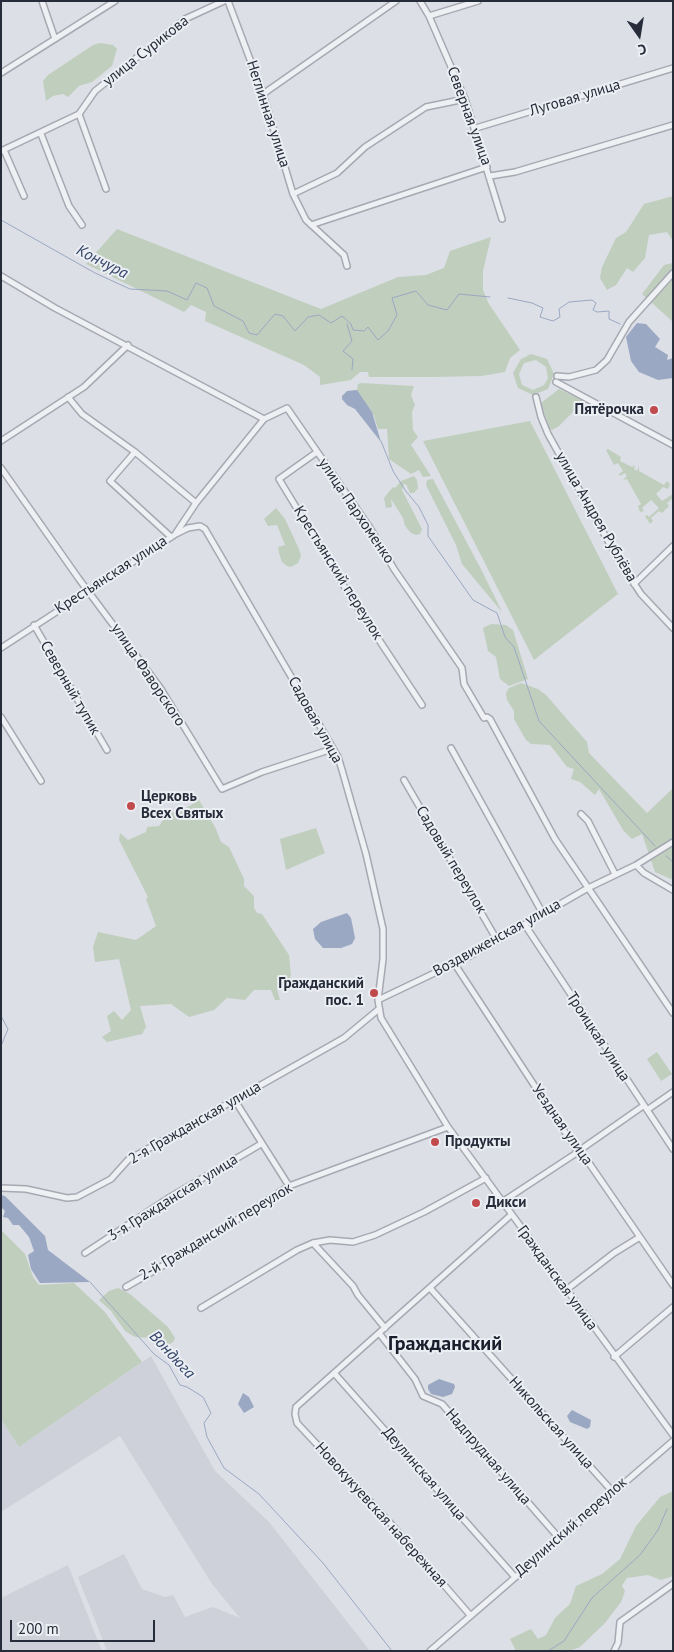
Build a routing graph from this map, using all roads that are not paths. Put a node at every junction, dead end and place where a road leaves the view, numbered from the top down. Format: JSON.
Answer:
{"nodes":[{"id":1,"x":42,"y":1,"type":"edge"},
{"id":2,"x":115,"y":1,"type":"edge"},
{"id":3,"x":224,"y":1,"type":"edge"},
{"id":4,"x":228,"y":1,"type":"edge"},
{"id":5,"x":396,"y":1,"type":"edge"},
{"id":6,"x":420,"y":1,"type":"edge"},
{"id":7,"x":478,"y":1,"type":"edge"},
{"id":8,"x":429,"y":16,"type":"junction"},
{"id":9,"x":55,"y":39,"type":"junction"},
{"id":10,"x":673,"y":68,"type":"edge"},
{"id":11,"x":1,"y":73,"type":"edge"},
{"id":12,"x":263,"y":94,"type":"junction"},
{"id":13,"x":466,"y":99,"type":"junction"},
{"id":14,"x":79,"y":114,"type":"junction"},
{"id":15,"x":673,"y":125,"type":"edge"},
{"id":16,"x":476,"y":128,"type":"junction"},
{"id":17,"x":42,"y":134,"type":"junction"},
{"id":18,"x":3,"y":151,"type":"edge"},
{"id":19,"x":487,"y":167,"type":"junction"},
{"id":20,"x":490,"y":176,"type":"junction"},
{"id":21,"x":106,"y":189,"type":"dead end"},
{"id":22,"x":293,"y":194,"type":"junction"},
{"id":23,"x":24,"y":196,"type":"dead end"},
{"id":24,"x":502,"y":219,"type":"dead end"},
{"id":25,"x":82,"y":225,"type":"dead end"},
{"id":26,"x":311,"y":225,"type":"junction"},
{"id":27,"x":347,"y":266,"type":"dead end"},
{"id":28,"x":673,"y":273,"type":"edge"},
{"id":29,"x":1,"y":276,"type":"edge"},
{"id":30,"x":128,"y":345,"type":"junction"},
{"id":31,"x":68,"y":397,"type":"junction"},
{"id":32,"x":536,"y":397,"type":"dead end"},
{"id":33,"x":264,"y":419,"type":"junction"},
{"id":34,"x":1,"y":441,"type":"edge"},
{"id":35,"x":673,"y":445,"type":"edge"},
{"id":36,"x":135,"y":452,"type":"junction"},
{"id":37,"x":316,"y":452,"type":"junction"},
{"id":38,"x":1,"y":468,"type":"edge"},
{"id":39,"x":196,"y":503,"type":"junction"},
{"id":40,"x":174,"y":535,"type":"junction"},
{"id":41,"x":673,"y":546,"type":"edge"},
{"id":42,"x":634,"y":584,"type":"junction"},
{"id":43,"x":88,"y":589,"type":"junction"},
{"id":44,"x":34,"y":625,"type":"junction"},
{"id":45,"x":673,"y":628,"type":"edge"},
{"id":46,"x":1,"y":648,"type":"edge"},
{"id":47,"x":422,"y":705,"type":"dead end"},
{"id":48,"x":1,"y":717,"type":"edge"},
{"id":49,"x":451,"y":748,"type":"dead end"},
{"id":50,"x":332,"y":749,"type":"junction"},
{"id":51,"x":107,"y":750,"type":"dead end"},
{"id":52,"x":404,"y":780,"type":"dead end"},
{"id":53,"x":41,"y":781,"type":"dead end"},
{"id":54,"x":580,"y":814,"type":"dead end"},
{"id":55,"x":673,"y":842,"type":"edge"},
{"id":56,"x":636,"y":865,"type":"junction"},
{"id":57,"x":615,"y":874,"type":"junction"},
{"id":58,"x":588,"y":888,"type":"junction"},
{"id":59,"x":673,"y":890,"type":"edge"},
{"id":60,"x":543,"y":914,"type":"junction"},
{"id":61,"x":525,"y":925,"type":"junction"},
{"id":62,"x":497,"y":940,"type":"junction"},
{"id":63,"x":454,"y":964,"type":"junction"},
{"id":64,"x":378,"y":1000,"type":"junction"},
{"id":65,"x":379,"y":1009,"type":"junction"},
{"id":66,"x":673,"y":1013,"type":"edge"},
{"id":67,"x":381,"y":1018,"type":"joint"},
{"id":68,"x":673,"y":1092,"type":"edge"},
{"id":69,"x":234,"y":1099,"type":"junction"},
{"id":70,"x":645,"y":1108,"type":"junction"},
{"id":71,"x":448,"y":1127,"type":"junction"},
{"id":72,"x":261,"y":1144,"type":"junction"},
{"id":73,"x":673,"y":1149,"type":"edge"},
{"id":74,"x":579,"y":1150,"type":"junction"},
{"id":75,"x":486,"y":1178,"type":"junction"},
{"id":76,"x":289,"y":1186,"type":"junction"},
{"id":77,"x":1,"y":1188,"type":"edge"},
{"id":78,"x":502,"y":1202,"type":"junction"},
{"id":79,"x":511,"y":1215,"type":"junction"},
{"id":80,"x":640,"y":1237,"type":"junction"},
{"id":81,"x":313,"y":1243,"type":"junction"},
{"id":82,"x":85,"y":1253,"type":"dead end"},
{"id":83,"x":673,"y":1285,"type":"edge"},
{"id":84,"x":126,"y":1287,"type":"dead end"},
{"id":85,"x":430,"y":1288,"type":"junction"},
{"id":86,"x":566,"y":1290,"type":"junction"},
{"id":87,"x":673,"y":1307,"type":"edge"},
{"id":88,"x":201,"y":1308,"type":"dead end"},
{"id":89,"x":385,"y":1328,"type":"junction"},
{"id":90,"x":379,"y":1333,"type":"junction"},
{"id":91,"x":614,"y":1357,"type":"junction"},
{"id":92,"x":334,"y":1373,"type":"junction"},
{"id":93,"x":673,"y":1436,"type":"edge"},
{"id":94,"x":673,"y":1440,"type":"edge"},
{"id":95,"x":612,"y":1491,"type":"junction"},
{"id":96,"x":559,"y":1538,"type":"junction"},
{"id":97,"x":514,"y":1576,"type":"junction"},
{"id":98,"x":673,"y":1584,"type":"edge"},
{"id":99,"x":470,"y":1615,"type":"junction"},
{"id":100,"x":430,"y":1651,"type":"edge"},
{"id":101,"x":614,"y":1651,"type":"edge"}],
"edges":[{"from":1,"to":9,"type":"street"},
{"from":2,"to":9,"type":"street"},
{"from":3,"to":14,"type":"street","name":"улица Сурикова"},
{"from":4,"to":12,"type":"street","name":"Неглинная улица"},
{"from":5,"to":12,"type":"street"},
{"from":6,"to":8,"type":"street","name":"Северная улица"},
{"from":7,"to":8,"type":"street"},
{"from":8,"to":13,"type":"street","name":"Северная улица"},
{"from":9,"to":11,"type":"street"},
{"from":10,"to":16,"type":"street","name":"Луговая улица"},
{"from":12,"to":22,"type":"street","name":"Неглинная улица"},
{"from":13,"to":16,"type":"street","name":"Северная улица"},
{"from":13,"to":22,"type":"street"},
{"from":14,"to":17,"type":"street"},
{"from":14,"to":21,"type":"street"},
{"from":15,"to":20,"type":"street"},
{"from":16,"to":19,"type":"street","name":"Северная улица"},
{"from":17,"to":18,"type":"street"},
{"from":17,"to":25,"type":"street"},
{"from":18,"to":23,"type":"street"},
{"from":19,"to":20,"type":"street","name":"Северная улица"},
{"from":19,"to":26,"type":"street"},
{"from":20,"to":24,"type":"street","name":"Северная улица"},
{"from":22,"to":26,"type":"street","name":"Неглинная улица"},
{"from":26,"to":27,"type":"street","name":"Неглинная улица"},
{"from":28,"to":35,"type":"street"},
{"from":29,"to":30,"type":"street"},
{"from":30,"to":31,"type":"street"},
{"from":30,"to":33,"type":"street"},
{"from":31,"to":34,"type":"street"},
{"from":31,"to":36,"type":"street"},
{"from":32,"to":42,"type":"street","name":"улица Андрея Рублёва"},
{"from":33,"to":37,"type":"street","name":"улица Пархоменко"},
{"from":33,"to":39,"type":"street","name":"Крестьянская улица"},
{"from":36,"to":39,"type":"street"},
{"from":36,"to":40,"type":"street"},
{"from":37,"to":47,"type":"street","name":"Крестьянский переулок"},
{"from":37,"to":58,"type":"street","name":"улица Пархоменко"},
{"from":38,"to":43,"type":"street","name":"улица Фаворского"},
{"from":39,"to":40,"type":"street","name":"Крестьянская улица"},
{"from":40,"to":43,"type":"street","name":"Крестьянская улица"},
{"from":40,"to":50,"type":"street","name":"Садовая улица"},
{"from":41,"to":42,"type":"street"},
{"from":42,"to":45,"type":"street","name":"улица Андрея Рублёва"},
{"from":43,"to":44,"type":"street","name":"Крестьянская улица"},
{"from":43,"to":50,"type":"street","name":"улица Фаворского"},
{"from":44,"to":46,"type":"street","name":"Крестьянская улица"},
{"from":44,"to":51,"type":"street","name":"Северный тупик"},
{"from":48,"to":53,"type":"street"},
{"from":49,"to":60,"type":"street"},
{"from":50,"to":64,"type":"street","name":"Садовая улица"},
{"from":52,"to":62,"type":"street","name":"Садовый переулок"},
{"from":54,"to":57,"type":"street"},
{"from":55,"to":56,"type":"street","name":"Воздвиженская улица"},
{"from":56,"to":57,"type":"street","name":"Воздвиженская улица"},
{"from":56,"to":59,"type":"street"},
{"from":57,"to":58,"type":"street","name":"Воздвиженская улица"},
{"from":58,"to":60,"type":"street","name":"Воздвиженская улица"},
{"from":58,"to":66,"type":"street"},
{"from":60,"to":61,"type":"street","name":"Воздвиженская улица"},
{"from":61,"to":62,"type":"street","name":"Воздвиженская улица"},
{"from":61,"to":70,"type":"street","name":"Троицкая улица"},
{"from":62,"to":63,"type":"street","name":"Воздвиженская улица"},
{"from":63,"to":64,"type":"street","name":"Воздвиженская улица"},
{"from":63,"to":74,"type":"street","name":"Уездная улица"},
{"from":64,"to":65,"type":"street","name":"Садовая улица"},
{"from":65,"to":67,"type":"street","name":"Садовая улица"},
{"from":65,"to":69,"type":"street","name":"2-я Гражданская улица"},
{"from":67,"to":71,"type":"street","name":"Гражданская улица"},
{"from":68,"to":70,"type":"street"},
{"from":69,"to":72,"type":"street"},
{"from":69,"to":77,"type":"street","name":"2-я Гражданская улица"},
{"from":70,"to":73,"type":"street","name":"Троицкая улица"},
{"from":70,"to":74,"type":"street"},
{"from":71,"to":75,"type":"street","name":"Гражданская улица"},
{"from":71,"to":76,"type":"street","name":"2-й Гражданский переулок"},
{"from":72,"to":76,"type":"street"},
{"from":72,"to":82,"type":"street","name":"3-я Гражданская улица"},
{"from":74,"to":78,"type":"street"},
{"from":74,"to":80,"type":"street","name":"Уездная улица"},
{"from":75,"to":78,"type":"street","name":"Гражданская улица"},
{"from":75,"to":81,"type":"street"},
{"from":76,"to":84,"type":"street","name":"2-й Гражданский переулок"},
{"from":78,"to":79,"type":"street","name":"Гражданская улица"},
{"from":79,"to":85,"type":"street"},
{"from":79,"to":86,"type":"street","name":"Гражданская улица"},
{"from":80,"to":83,"type":"street","name":"Уездная улица"},
{"from":80,"to":86,"type":"street"},
{"from":81,"to":88,"type":"street"},
{"from":81,"to":89,"type":"street"},
{"from":85,"to":89,"type":"street"},
{"from":85,"to":95,"type":"street","name":"Никольская улица"},
{"from":86,"to":91,"type":"street","name":"Гражданская улица"},
{"from":87,"to":91,"type":"street"},
{"from":89,"to":90,"type":"street"},
{"from":90,"to":92,"type":"street"},
{"from":90,"to":96,"type":"street","name":"Надпрудная улица"},
{"from":91,"to":93,"type":"street","name":"Гражданская улица"},
{"from":92,"to":97,"type":"street","name":"Деулинская улица"},
{"from":92,"to":99,"type":"street","name":"Новокукуевская набережная"},
{"from":94,"to":95,"type":"street","name":"Деулинский переулок"},
{"from":95,"to":96,"type":"street","name":"Деулинский переулок"},
{"from":96,"to":97,"type":"street","name":"Деулинский переулок"},
{"from":97,"to":99,"type":"street","name":"Деулинский переулок"},
{"from":98,"to":101,"type":"street"},
{"from":99,"to":100,"type":"street","name":"Деулинский переулок"}]}
